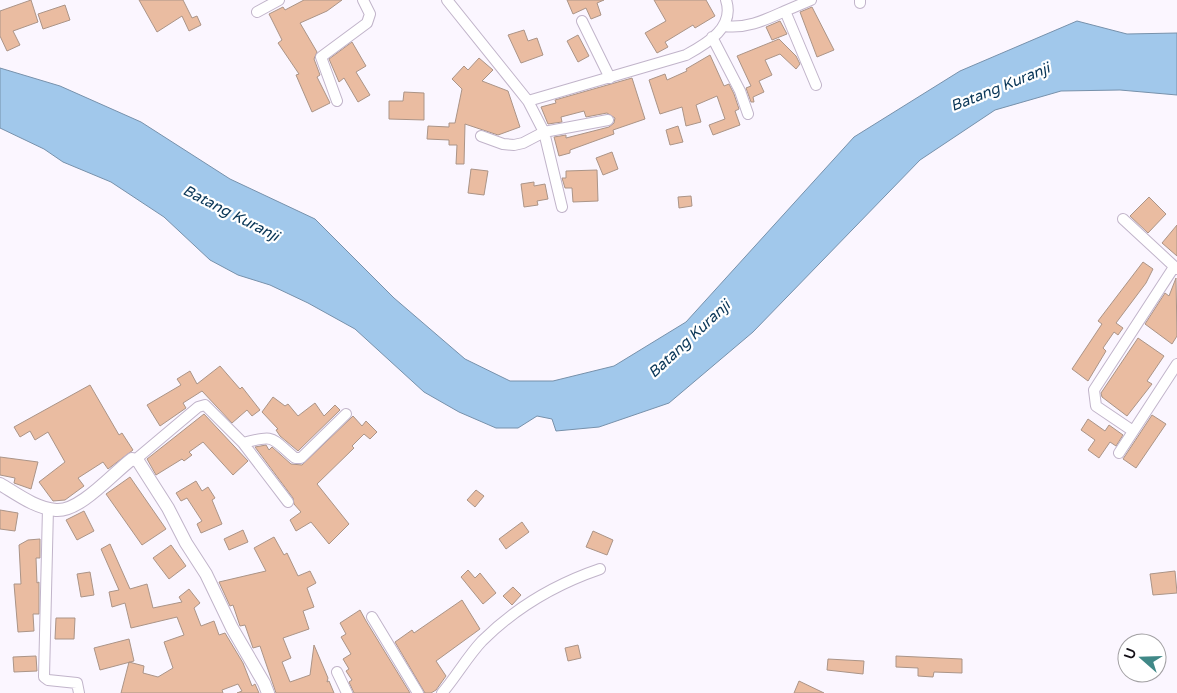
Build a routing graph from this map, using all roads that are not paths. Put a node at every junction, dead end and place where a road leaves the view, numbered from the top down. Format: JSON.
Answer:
{"nodes":[{"id":1,"x":279,"y":0,"type":"edge"},
{"id":2,"x":363,"y":0,"type":"edge"},
{"id":3,"x":447,"y":0,"type":"edge"},
{"id":4,"x":726,"y":0,"type":"edge"},
{"id":5,"x":811,"y":0,"type":"edge"},
{"id":6,"x":785,"y":11,"type":"junction"},
{"id":7,"x":257,"y":12,"type":"dead end"},
{"id":8,"x":582,"y":21,"type":"dead end"},
{"id":9,"x":724,"y":26,"type":"junction"},
{"id":10,"x":712,"y":37,"type":"junction"},
{"id":11,"x":610,"y":78,"type":"junction"},
{"id":12,"x":816,"y":85,"type":"dead end"},
{"id":13,"x":337,"y":101,"type":"dead end"},
{"id":14,"x":528,"y":101,"type":"junction"},
{"id":15,"x":748,"y":114,"type":"dead end"},
{"id":16,"x":608,"y":120,"type":"dead end"},
{"id":17,"x":544,"y":132,"type":"junction"},
{"id":18,"x":481,"y":136,"type":"dead end"},
{"id":19,"x":562,"y":207,"type":"dead end"},
{"id":20,"x":1123,"y":219,"type":"dead end"},
{"id":21,"x":1176,"y":268,"type":"edge"},
{"id":22,"x":1177,"y":364,"type":"edge"},
{"id":23,"x":346,"y":414,"type":"dead end"},
{"id":24,"x":1133,"y":431,"type":"junction"},
{"id":25,"x":243,"y":443,"type":"junction"},
{"id":26,"x":1119,"y":453,"type":"dead end"},
{"id":27,"x":132,"y":461,"type":"junction"},
{"id":28,"x":0,"y":484,"type":"edge"},
{"id":29,"x":288,"y":502,"type":"dead end"},
{"id":30,"x":48,"y":508,"type":"junction"},
{"id":31,"x":600,"y":569,"type":"dead end"},
{"id":32,"x":372,"y":617,"type":"dead end"},
{"id":33,"x":337,"y":672,"type":"dead end"},
{"id":34,"x":80,"y":693,"type":"edge"},
{"id":35,"x":268,"y":693,"type":"edge"},
{"id":36,"x":347,"y":693,"type":"edge"},
{"id":37,"x":418,"y":693,"type":"edge"},
{"id":38,"x":442,"y":693,"type":"edge"}],
"edges":[{"from":1,"to":7,"type":"street"},
{"from":2,"to":13,"type":"street"},
{"from":3,"to":14,"type":"street"},
{"from":4,"to":9,"type":"street"},
{"from":5,"to":6,"type":"street"},
{"from":6,"to":9,"type":"street"},
{"from":6,"to":12,"type":"street"},
{"from":8,"to":11,"type":"street"},
{"from":9,"to":10,"type":"street"},
{"from":10,"to":11,"type":"street"},
{"from":10,"to":15,"type":"street"},
{"from":11,"to":14,"type":"street"},
{"from":14,"to":17,"type":"street"},
{"from":16,"to":17,"type":"street"},
{"from":17,"to":18,"type":"street"},
{"from":17,"to":19,"type":"street"},
{"from":20,"to":21,"type":"street"},
{"from":21,"to":24,"type":"street"},
{"from":22,"to":24,"type":"street"},
{"from":23,"to":25,"type":"street"},
{"from":24,"to":26,"type":"street"},
{"from":25,"to":27,"type":"street"},
{"from":25,"to":29,"type":"street"},
{"from":27,"to":30,"type":"street"},
{"from":27,"to":35,"type":"street"},
{"from":28,"to":30,"type":"street"},
{"from":30,"to":34,"type":"street"},
{"from":31,"to":38,"type":"street"},
{"from":32,"to":37,"type":"street"},
{"from":33,"to":36,"type":"street"}]}
